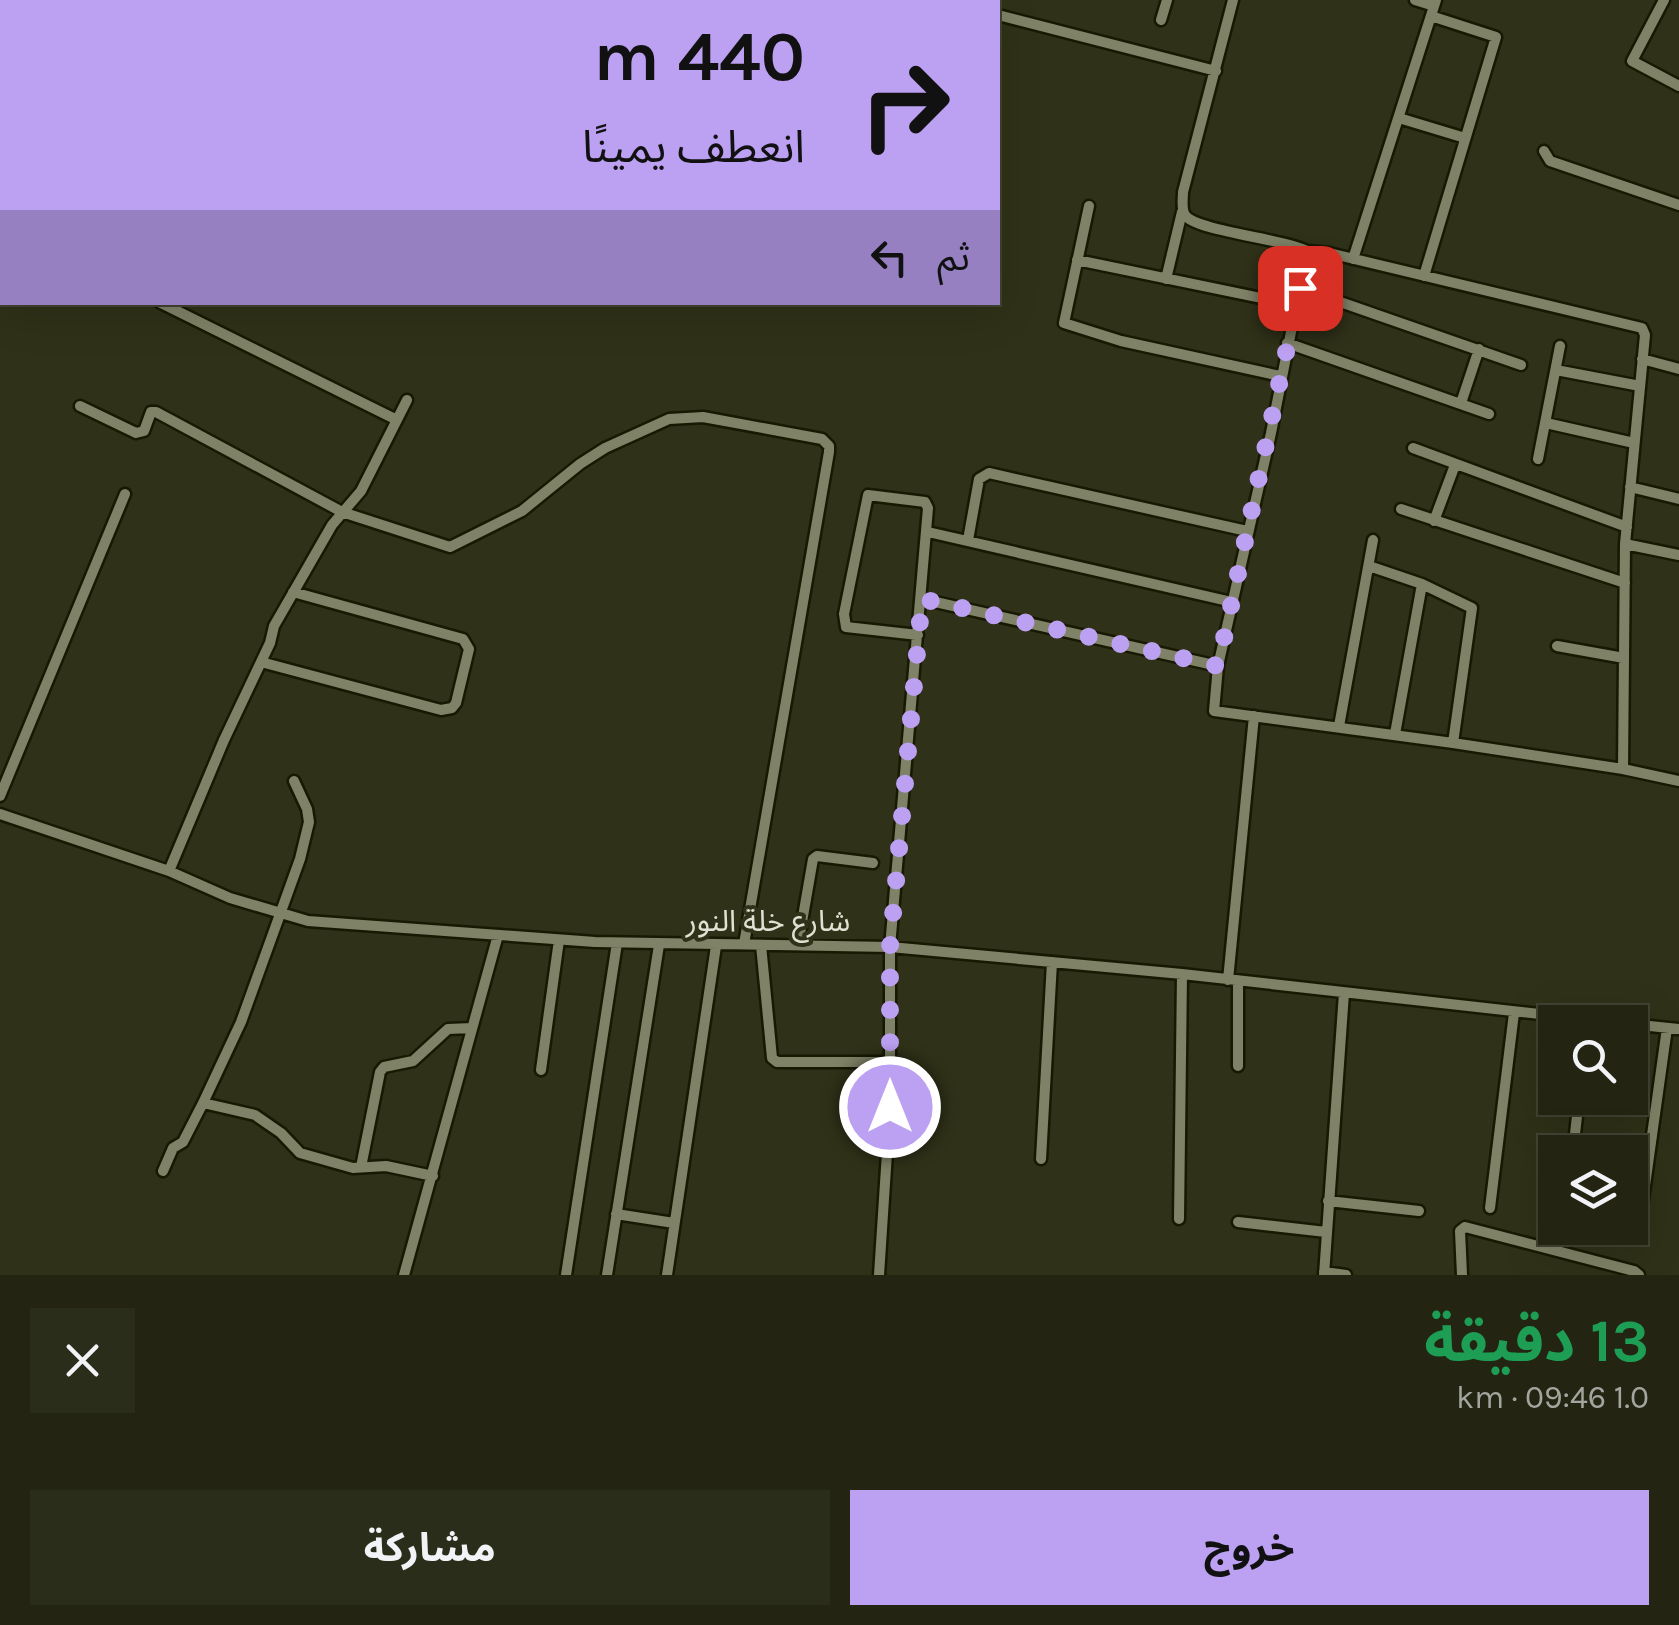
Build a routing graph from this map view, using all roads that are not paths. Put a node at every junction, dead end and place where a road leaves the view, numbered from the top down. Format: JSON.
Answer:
{"nodes":[{"id":1,"x":1167,"y":0,"type":"edge"},
{"id":2,"x":1233,"y":0,"type":"edge"},
{"id":3,"x":1415,"y":0,"type":"edge"},
{"id":4,"x":1664,"y":0,"type":"edge"},
{"id":5,"x":1434,"y":7,"type":"edge"},
{"id":6,"x":1000,"y":16,"type":"edge"},
{"id":7,"x":1161,"y":20,"type":"dead end"},
{"id":8,"x":1216,"y":71,"type":"junction"},
{"id":9,"x":1679,"y":86,"type":"edge"},
{"id":10,"x":1400,"y":118,"type":"junction"},
{"id":11,"x":1465,"y":138,"type":"junction"},
{"id":12,"x":1544,"y":151,"type":"dead end"},
{"id":13,"x":1088,"y":206,"type":"dead end"},
{"id":14,"x":1679,"y":206,"type":"edge"},
{"id":15,"x":1182,"y":212,"type":"junction"},
{"id":16,"x":1307,"y":251,"type":"junction"},
{"id":17,"x":1353,"y":259,"type":"junction"},
{"id":18,"x":1076,"y":260,"type":"junction"},
{"id":19,"x":1424,"y":276,"type":"junction"},
{"id":20,"x":1166,"y":279,"type":"junction"},
{"id":21,"x":1300,"y":288,"type":"junction"},
{"id":22,"x":165,"y":305,"type":"edge"},
{"id":23,"x":1295,"y":305,"type":"junction"},
{"id":24,"x":1286,"y":342,"type":"junction"},
{"id":25,"x":1560,"y":346,"type":"dead end"},
{"id":26,"x":1479,"y":349,"type":"junction"},
{"id":27,"x":1642,"y":359,"type":"junction"},
{"id":28,"x":1521,"y":365,"type":"dead end"},
{"id":29,"x":1679,"y":369,"type":"edge"},
{"id":30,"x":1556,"y":370,"type":"junction"},
{"id":31,"x":1280,"y":376,"type":"junction"},
{"id":32,"x":1640,"y":386,"type":"junction"},
{"id":33,"x":407,"y":400,"type":"dead end"},
{"id":34,"x":1461,"y":403,"type":"junction"},
{"id":35,"x":80,"y":406,"type":"dead end"},
{"id":36,"x":1489,"y":414,"type":"dead end"},
{"id":37,"x":396,"y":420,"type":"junction"},
{"id":38,"x":1546,"y":423,"type":"junction"},
{"id":39,"x":1634,"y":442,"type":"junction"},
{"id":40,"x":1413,"y":448,"type":"dead end"},
{"id":41,"x":1538,"y":459,"type":"dead end"},
{"id":42,"x":1455,"y":464,"type":"junction"},
{"id":43,"x":1630,"y":487,"type":"junction"},
{"id":44,"x":125,"y":494,"type":"dead end"},
{"id":45,"x":1679,"y":499,"type":"edge"},
{"id":46,"x":1402,"y":509,"type":"dead end"},
{"id":47,"x":342,"y":512,"type":"junction"},
{"id":48,"x":1434,"y":521,"type":"junction"},
{"id":49,"x":1626,"y":528,"type":"junction"},
{"id":50,"x":928,"y":532,"type":"junction"},
{"id":51,"x":1247,"y":532,"type":"junction"},
{"id":52,"x":968,"y":540,"type":"junction"},
{"id":53,"x":1373,"y":540,"type":"dead end"},
{"id":54,"x":1625,"y":544,"type":"junction"},
{"id":55,"x":1679,"y":555,"type":"edge"},
{"id":56,"x":1369,"y":566,"type":"junction"},
{"id":57,"x":1625,"y":583,"type":"junction"},
{"id":58,"x":1422,"y":584,"type":"junction"},
{"id":59,"x":292,"y":592,"type":"junction"},
{"id":60,"x":922,"y":599,"type":"junction"},
{"id":61,"x":1232,"y":602,"type":"junction"},
{"id":62,"x":918,"y":635,"type":"junction"},
{"id":63,"x":1557,"y":646,"type":"dead end"},
{"id":64,"x":1624,"y":658,"type":"junction"},
{"id":65,"x":262,"y":662,"type":"junction"},
{"id":66,"x":1218,"y":666,"type":"junction"},
{"id":67,"x":1254,"y":716,"type":"junction"},
{"id":68,"x":1339,"y":726,"type":"junction"},
{"id":69,"x":1395,"y":734,"type":"junction"},
{"id":70,"x":1453,"y":742,"type":"junction"},
{"id":71,"x":1623,"y":769,"type":"junction"},
{"id":72,"x":294,"y":781,"type":"dead end"},
{"id":73,"x":1679,"y":781,"type":"edge"},
{"id":74,"x":0,"y":796,"type":"edge"},
{"id":75,"x":0,"y":814,"type":"edge"},
{"id":76,"x":872,"y":863,"type":"dead end"},
{"id":77,"x":169,"y":871,"type":"junction"},
{"id":78,"x":280,"y":914,"type":"junction"},
{"id":79,"x":498,"y":935,"type":"junction"},
{"id":80,"x":559,"y":940,"type":"junction"},
{"id":81,"x":617,"y":943,"type":"junction"},
{"id":82,"x":744,"y":944,"type":"junction"},
{"id":83,"x":761,"y":944,"type":"junction"},
{"id":84,"x":658,"y":945,"type":"junction"},
{"id":85,"x":798,"y":945,"type":"junction"},
{"id":86,"x":716,"y":946,"type":"junction"},
{"id":87,"x":890,"y":947,"type":"junction"},
{"id":88,"x":1052,"y":962,"type":"junction"},
{"id":89,"x":1182,"y":974,"type":"junction"},
{"id":90,"x":1233,"y":980,"type":"junction"},
{"id":91,"x":1344,"y":993,"type":"junction"},
{"id":92,"x":1514,"y":1013,"type":"junction"},
{"id":93,"x":1538,"y":1016,"type":"edge"},
{"id":94,"x":1648,"y":1026,"type":"edge"},
{"id":95,"x":472,"y":1028,"type":"junction"},
{"id":96,"x":1673,"y":1029,"type":"edge"},
{"id":97,"x":891,"y":1062,"type":"junction"},
{"id":98,"x":1238,"y":1066,"type":"dead end"},
{"id":99,"x":540,"y":1070,"type":"dead end"},
{"id":100,"x":203,"y":1103,"type":"junction"},
{"id":101,"x":1041,"y":1159,"type":"dead end"},
{"id":102,"x":361,"y":1167,"type":"junction"},
{"id":103,"x":163,"y":1171,"type":"dead end"},
{"id":104,"x":1648,"y":1174,"type":"edge"},
{"id":105,"x":432,"y":1176,"type":"junction"},
{"id":106,"x":1328,"y":1201,"type":"junction"},
{"id":107,"x":1490,"y":1208,"type":"dead end"},
{"id":108,"x":1419,"y":1211,"type":"dead end"},
{"id":109,"x":616,"y":1214,"type":"junction"},
{"id":110,"x":1179,"y":1219,"type":"dead end"},
{"id":111,"x":1238,"y":1222,"type":"dead end"},
{"id":112,"x":674,"y":1223,"type":"junction"},
{"id":113,"x":1326,"y":1232,"type":"junction"},
{"id":114,"x":1324,"y":1274,"type":"edge"},
{"id":115,"x":404,"y":1275,"type":"edge"},
{"id":116,"x":566,"y":1275,"type":"edge"},
{"id":117,"x":606,"y":1275,"type":"edge"},
{"id":118,"x":667,"y":1275,"type":"edge"},
{"id":119,"x":878,"y":1275,"type":"edge"},
{"id":120,"x":1346,"y":1275,"type":"edge"},
{"id":121,"x":1462,"y":1275,"type":"edge"},
{"id":122,"x":1639,"y":1275,"type":"edge"}],
"edges":[{"from":1,"to":7,"type":"street"},
{"from":2,"to":8,"type":"street"},
{"from":3,"to":5,"type":"street"},
{"from":4,"to":9,"type":"street"},
{"from":5,"to":10,"type":"street"},
{"from":5,"to":11,"type":"street"},
{"from":6,"to":8,"type":"street"},
{"from":8,"to":15,"type":"street"},
{"from":10,"to":11,"type":"street"},
{"from":10,"to":17,"type":"street"},
{"from":11,"to":19,"type":"street"},
{"from":12,"to":14,"type":"street"},
{"from":13,"to":18,"type":"street"},
{"from":15,"to":16,"type":"street"},
{"from":15,"to":20,"type":"street"},
{"from":16,"to":17,"type":"street"},
{"from":16,"to":21,"type":"street"},
{"from":17,"to":19,"type":"street"},
{"from":18,"to":20,"type":"street"},
{"from":18,"to":31,"type":"street"},
{"from":19,"to":27,"type":"street"},
{"from":20,"to":23,"type":"street"},
{"from":21,"to":23,"type":"street"},
{"from":21,"to":26,"type":"street"},
{"from":22,"to":37,"type":"street"},
{"from":23,"to":24,"type":"street"},
{"from":24,"to":31,"type":"street"},
{"from":24,"to":34,"type":"street"},
{"from":25,"to":30,"type":"street"},
{"from":26,"to":28,"type":"street"},
{"from":26,"to":34,"type":"street"},
{"from":27,"to":29,"type":"street"},
{"from":27,"to":32,"type":"street"},
{"from":30,"to":32,"type":"street"},
{"from":30,"to":38,"type":"street"},
{"from":31,"to":51,"type":"street"},
{"from":32,"to":39,"type":"street"},
{"from":33,"to":37,"type":"street"},
{"from":34,"to":36,"type":"street"},
{"from":35,"to":47,"type":"street"},
{"from":37,"to":47,"type":"street"},
{"from":38,"to":39,"type":"street"},
{"from":38,"to":41,"type":"street"},
{"from":39,"to":43,"type":"street"},
{"from":40,"to":42,"type":"street"},
{"from":42,"to":48,"type":"street"},
{"from":42,"to":49,"type":"street"},
{"from":43,"to":45,"type":"street"},
{"from":43,"to":49,"type":"street"},
{"from":44,"to":74,"type":"street"},
{"from":46,"to":48,"type":"street"},
{"from":47,"to":59,"type":"street"},
{"from":47,"to":82,"type":"street"},
{"from":48,"to":57,"type":"street"},
{"from":49,"to":54,"type":"street"},
{"from":50,"to":52,"type":"street"},
{"from":50,"to":60,"type":"street"},
{"from":50,"to":62,"type":"street"},
{"from":51,"to":52,"type":"street"},
{"from":51,"to":61,"type":"street"},
{"from":52,"to":61,"type":"street"},
{"from":53,"to":56,"type":"street"},
{"from":54,"to":55,"type":"street"},
{"from":54,"to":57,"type":"street"},
{"from":56,"to":58,"type":"street"},
{"from":56,"to":68,"type":"street"},
{"from":57,"to":64,"type":"street"},
{"from":58,"to":69,"type":"street"},
{"from":58,"to":70,"type":"street"},
{"from":59,"to":65,"type":"street"},
{"from":59,"to":65,"type":"street"},
{"from":60,"to":62,"type":"street"},
{"from":60,"to":66,"type":"street"},
{"from":61,"to":66,"type":"street"},
{"from":62,"to":87,"type":"street"},
{"from":63,"to":64,"type":"street"},
{"from":64,"to":71,"type":"street"},
{"from":65,"to":77,"type":"street"},
{"from":66,"to":67,"type":"street"},
{"from":67,"to":68,"type":"street"},
{"from":67,"to":90,"type":"street"},
{"from":68,"to":69,"type":"street"},
{"from":69,"to":70,"type":"street"},
{"from":70,"to":71,"type":"street"},
{"from":71,"to":73,"type":"street"},
{"from":72,"to":78,"type":"street"},
{"from":75,"to":77,"type":"street","name":"شارع خلة النور"},
{"from":76,"to":85,"type":"street"},
{"from":77,"to":78,"type":"street","name":"شارع خلة النور"},
{"from":78,"to":79,"type":"street","name":"شارع خلة النور"},
{"from":78,"to":100,"type":"street"},
{"from":79,"to":80,"type":"street","name":"شارع خلة النور"},
{"from":79,"to":95,"type":"street"},
{"from":80,"to":81,"type":"street","name":"شارع خلة النور"},
{"from":80,"to":99,"type":"street"},
{"from":81,"to":84,"type":"street","name":"شارع خلة النور"},
{"from":81,"to":116,"type":"street"},
{"from":82,"to":83,"type":"street","name":"شارع خلة النور"},
{"from":82,"to":86,"type":"street","name":"شارع خلة النور"},
{"from":83,"to":85,"type":"street","name":"شارع خلة النور"},
{"from":83,"to":97,"type":"street"},
{"from":84,"to":86,"type":"street","name":"شارع خلة النور"},
{"from":84,"to":109,"type":"street"},
{"from":85,"to":87,"type":"street","name":"شارع خلة النور"},
{"from":86,"to":112,"type":"street"},
{"from":87,"to":88,"type":"street","name":"شارع خلة النور"},
{"from":87,"to":97,"type":"street"},
{"from":88,"to":89,"type":"street","name":"شارع خلة النور"},
{"from":88,"to":101,"type":"street"},
{"from":89,"to":90,"type":"street","name":"شارع خلة النور"},
{"from":89,"to":110,"type":"street"},
{"from":90,"to":91,"type":"street","name":"شارع خلة النور"},
{"from":90,"to":98,"type":"street"},
{"from":91,"to":92,"type":"street","name":"شارع خلة النور"},
{"from":91,"to":106,"type":"street"},
{"from":92,"to":93,"type":"street","name":"شارع خلة النور"},
{"from":92,"to":107,"type":"street"},
{"from":94,"to":96,"type":"street"},
{"from":95,"to":102,"type":"street"},
{"from":95,"to":105,"type":"street"},
{"from":96,"to":104,"type":"street"},
{"from":97,"to":119,"type":"street"},
{"from":100,"to":102,"type":"street"},
{"from":100,"to":103,"type":"street"},
{"from":102,"to":105,"type":"street"},
{"from":105,"to":115,"type":"street"},
{"from":106,"to":108,"type":"street"},
{"from":106,"to":113,"type":"street"},
{"from":109,"to":112,"type":"street"},
{"from":109,"to":117,"type":"street"},
{"from":111,"to":113,"type":"street"},
{"from":112,"to":118,"type":"street"},
{"from":113,"to":114,"type":"street"},
{"from":114,"to":120,"type":"street"},
{"from":121,"to":122,"type":"street"}]}
